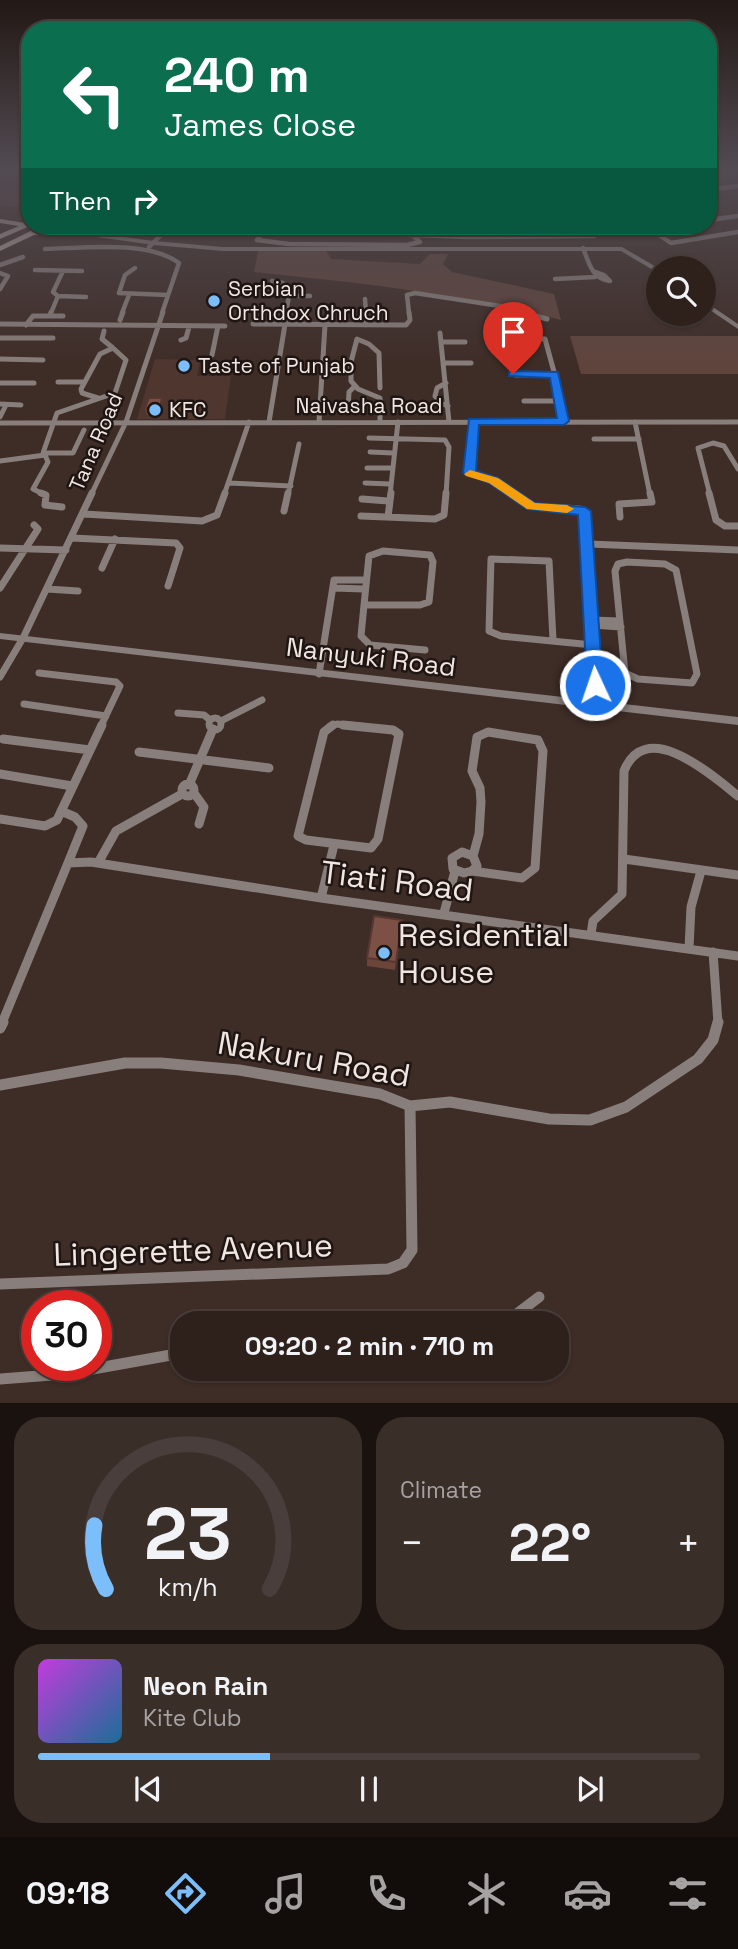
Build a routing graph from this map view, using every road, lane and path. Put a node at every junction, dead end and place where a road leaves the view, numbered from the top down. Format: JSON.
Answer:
{"nodes":[{"id":1,"x":123,"y":236,"type":"edge"},
{"id":2,"x":160,"y":236,"type":"edge"},
{"id":3,"x":258,"y":236,"type":"edge"},
{"id":4,"x":413,"y":236,"type":"edge"},
{"id":5,"x":424,"y":236,"type":"edge"},
{"id":6,"x":593,"y":236,"type":"edge"},
{"id":7,"x":662,"y":236,"type":"edge"},
{"id":8,"x":711,"y":236,"type":"edge"},
{"id":9,"x":24,"y":237,"type":"edge"},
{"id":10,"x":436,"y":237,"type":"junction"},
{"id":11,"x":499,"y":237,"type":"joint"},
{"id":12,"x":156,"y":241,"type":"junction"},
{"id":13,"x":583,"y":248,"type":"junction"},
{"id":14,"x":0,"y":249,"type":"edge"},
{"id":15,"x":45,"y":249,"type":"dead end"},
{"id":16,"x":437,"y":249,"type":"junction"},
{"id":17,"x":145,"y":251,"type":"junction"},
{"id":18,"x":23,"y":257,"type":"dead end"},
{"id":19,"x":79,"y":262,"type":"dead end"},
{"id":20,"x":646,"y":263,"type":"edge"},
{"id":21,"x":0,"y":265,"type":"edge"},
{"id":22,"x":135,"y":268,"type":"dead end"},
{"id":23,"x":35,"y":270,"type":"dead end"},
{"id":24,"x":63,"y":271,"type":"junction"},
{"id":25,"x":0,"y":274,"type":"edge"},
{"id":26,"x":555,"y":279,"type":"dead end"},
{"id":27,"x":272,"y":281,"type":"dead end"},
{"id":28,"x":0,"y":289,"type":"edge"},
{"id":29,"x":129,"y":295,"type":"junction"},
{"id":30,"x":168,"y":295,"type":"junction"},
{"id":31,"x":58,"y":296,"type":"junction"},
{"id":32,"x":290,"y":296,"type":"junction"},
{"id":33,"x":310,"y":296,"type":"dead end"},
{"id":34,"x":86,"y":297,"type":"dead end"},
{"id":35,"x":365,"y":299,"type":"dead end"},
{"id":36,"x":716,"y":311,"type":"edge"},
{"id":37,"x":50,"y":316,"type":"junction"},
{"id":38,"x":63,"y":316,"type":"dead end"},
{"id":39,"x":547,"y":319,"type":"dead end"},
{"id":40,"x":120,"y":320,"type":"dead end"},
{"id":41,"x":253,"y":324,"type":"dead end"},
{"id":42,"x":284,"y":324,"type":"junction"},
{"id":43,"x":26,"y":325,"type":"junction"},
{"id":44,"x":325,"y":325,"type":"junction"},
{"id":45,"x":366,"y":325,"type":"junction"},
{"id":46,"x":1,"y":326,"type":"edge"},
{"id":47,"x":218,"y":326,"type":"junction"},
{"id":48,"x":226,"y":326,"type":"dead end"},
{"id":49,"x":159,"y":327,"type":"junction"},
{"id":50,"x":189,"y":327,"type":"junction"},
{"id":51,"x":738,"y":327,"type":"edge"},
{"id":52,"x":104,"y":331,"type":"dead end"},
{"id":53,"x":440,"y":333,"type":"dead end"},
{"id":54,"x":514,"y":337,"type":"dead end"},
{"id":55,"x":0,"y":338,"type":"edge"},
{"id":56,"x":53,"y":338,"type":"dead end"},
{"id":57,"x":181,"y":340,"type":"dead end"},
{"id":58,"x":442,"y":342,"type":"junction"},
{"id":59,"x":465,"y":342,"type":"dead end"},
{"id":60,"x":113,"y":348,"type":"junction"},
{"id":61,"x":212,"y":355,"type":"dead end"},
{"id":62,"x":0,"y":359,"type":"edge"},
{"id":63,"x":43,"y":360,"type":"dead end"},
{"id":64,"x":445,"y":363,"type":"junction"},
{"id":65,"x":471,"y":363,"type":"dead end"},
{"id":66,"x":509,"y":363,"type":"dead end"},
{"id":67,"x":554,"y":375,"type":"junction"},
{"id":68,"x":58,"y":382,"type":"dead end"},
{"id":69,"x":84,"y":382,"type":"junction"},
{"id":70,"x":0,"y":383,"type":"edge"},
{"id":71,"x":34,"y":383,"type":"dead end"},
{"id":72,"x":446,"y":383,"type":"junction"},
{"id":73,"x":355,"y":386,"type":"junction"},
{"id":74,"x":380,"y":388,"type":"dead end"},
{"id":75,"x":98,"y":398,"type":"junction"},
{"id":76,"x":524,"y":401,"type":"dead end"},
{"id":77,"x":562,"y":401,"type":"junction"},
{"id":78,"x":21,"y":404,"type":"dead end"},
{"id":79,"x":3,"y":405,"type":"edge"},
{"id":80,"x":448,"y":406,"type":"junction"},
{"id":81,"x":348,"y":409,"type":"dead end"},
{"id":82,"x":0,"y":417,"type":"edge"},
{"id":83,"x":564,"y":421,"type":"junction"},
{"id":84,"x":53,"y":422,"type":"junction"},
{"id":85,"x":126,"y":422,"type":"junction"},
{"id":86,"x":249,"y":422,"type":"junction"},
{"id":87,"x":269,"y":422,"type":"junction"},
{"id":88,"x":319,"y":422,"type":"junction"},
{"id":89,"x":380,"y":422,"type":"junction"},
{"id":90,"x":400,"y":422,"type":"junction"},
{"id":91,"x":449,"y":422,"type":"junction"},
{"id":92,"x":473,"y":422,"type":"junction"},
{"id":93,"x":635,"y":422,"type":"junction"},
{"id":94,"x":738,"y":422,"type":"edge"},
{"id":95,"x":0,"y":423,"type":"edge"},
{"id":96,"x":83,"y":430,"type":"dead end"},
{"id":97,"x":369,"y":438,"type":"dead end"},
{"id":98,"x":398,"y":439,"type":"junction"},
{"id":99,"x":594,"y":439,"type":"dead end"},
{"id":100,"x":639,"y":439,"type":"junction"},
{"id":101,"x":299,"y":444,"type":"dead end"},
{"id":102,"x":370,"y":452,"type":"dead end"},
{"id":103,"x":393,"y":453,"type":"junction"},
{"id":104,"x":45,"y":455,"type":"junction"},
{"id":105,"x":0,"y":461,"type":"edge"},
{"id":106,"x":368,"y":468,"type":"dead end"},
{"id":107,"x":391,"y":468,"type":"junction"},
{"id":108,"x":738,"y":469,"type":"edge"},
{"id":109,"x":229,"y":483,"type":"junction"},
{"id":110,"x":365,"y":483,"type":"dead end"},
{"id":111,"x":390,"y":484,"type":"junction"},
{"id":112,"x":291,"y":486,"type":"junction"},
{"id":113,"x":362,"y":499,"type":"dead end"},
{"id":114,"x":388,"y":501,"type":"junction"},
{"id":115,"x":62,"y":507,"type":"dead end"},
{"id":116,"x":284,"y":511,"type":"dead end"},
{"id":117,"x":84,"y":514,"type":"junction"},
{"id":118,"x":361,"y":516,"type":"dead end"},
{"id":119,"x":388,"y":517,"type":"junction"},
{"id":120,"x":620,"y":517,"type":"dead end"},
{"id":121,"x":34,"y":525,"type":"dead end"},
{"id":122,"x":738,"y":526,"type":"edge"},
{"id":123,"x":72,"y":538,"type":"junction"},
{"id":124,"x":115,"y":539,"type":"junction"},
{"id":125,"x":589,"y":544,"type":"junction"},
{"id":126,"x":0,"y":548,"type":"edge"},
{"id":127,"x":23,"y":549,"type":"junction"},
{"id":128,"x":66,"y":550,"type":"junction"},
{"id":129,"x":738,"y":550,"type":"edge"},
{"id":130,"x":102,"y":568,"type":"dead end"},
{"id":131,"x":364,"y":584,"type":"junction"},
{"id":132,"x":168,"y":586,"type":"dead end"},
{"id":133,"x":0,"y":588,"type":"edge"},
{"id":134,"x":47,"y":589,"type":"junction"},
{"id":135,"x":78,"y":591,"type":"dead end"},
{"id":136,"x":363,"y":605,"type":"junction"},
{"id":137,"x":591,"y":622,"type":"junction"},
{"id":138,"x":621,"y":624,"type":"junction"},
{"id":139,"x":0,"y":636,"type":"edge"},
{"id":140,"x":23,"y":638,"type":"junction"},
{"id":141,"x":553,"y":640,"type":"junction"},
{"id":142,"x":593,"y":645,"type":"junction"},
{"id":143,"x":425,"y":650,"type":"dead end"},
{"id":144,"x":39,"y":673,"type":"dead end"},
{"id":145,"x":319,"y":674,"type":"junction"},
{"id":146,"x":0,"y":677,"type":"edge"},
{"id":147,"x":262,"y":700,"type":"dead end"},
{"id":148,"x":24,"y":704,"type":"dead end"},
{"id":149,"x":596,"y":706,"type":"junction"},
{"id":150,"x":178,"y":713,"type":"dead end"},
{"id":151,"x":106,"y":716,"type":"junction"},
{"id":152,"x":738,"y":722,"type":"edge"},
{"id":153,"x":212,"y":725,"type":"junction"},
{"id":154,"x":3,"y":739,"type":"dead end"},
{"id":155,"x":90,"y":750,"type":"junction"},
{"id":156,"x":139,"y":752,"type":"dead end"},
{"id":157,"x":200,"y":759,"type":"junction"},
{"id":158,"x":269,"y":768,"type":"dead end"},
{"id":159,"x":0,"y":774,"type":"edge"},
{"id":160,"x":72,"y":786,"type":"junction"},
{"id":161,"x":191,"y":789,"type":"junction"},
{"id":162,"x":738,"y":796,"type":"edge"},
{"id":163,"x":61,"y":811,"type":"junction"},
{"id":164,"x":0,"y":820,"type":"edge"},
{"id":165,"x":199,"y":824,"type":"dead end"},
{"id":166,"x":334,"y":845,"type":"junction"},
{"id":167,"x":473,"y":856,"type":"junction"},
{"id":168,"x":624,"y":859,"type":"junction"},
{"id":169,"x":68,"y":863,"type":"junction"},
{"id":170,"x":95,"y":863,"type":"junction"},
{"id":171,"x":455,"y":871,"type":"junction"},
{"id":172,"x":472,"y":871,"type":"junction"},
{"id":173,"x":701,"y":871,"type":"junction"},
{"id":174,"x":738,"y":875,"type":"edge"},
{"id":175,"x":321,"y":898,"type":"junction"},
{"id":176,"x":444,"y":913,"type":"junction"},
{"id":177,"x":591,"y":934,"type":"junction"},
{"id":178,"x":689,"y":948,"type":"junction"},
{"id":179,"x":713,"y":952,"type":"junction"},
{"id":180,"x":738,"y":956,"type":"edge"},
{"id":181,"x":0,"y":1028,"type":"edge"},
{"id":182,"x":0,"y":1085,"type":"edge"},
{"id":183,"x":410,"y":1106,"type":"junction"},
{"id":184,"x":0,"y":1284,"type":"edge"},
{"id":185,"x":539,"y":1297,"type":"dead end"},
{"id":186,"x":521,"y":1311,"type":"edge"},
{"id":187,"x":170,"y":1355,"type":"edge"},
{"id":188,"x":0,"y":1379,"type":"edge"}],
"edges":[{"from":1,"to":12,"type":"street"},
{"from":2,"to":12,"type":"street"},
{"from":3,"to":4,"type":"street"},
{"from":5,"to":10,"type":"street"},
{"from":6,"to":11,"type":"street"},
{"from":7,"to":8,"type":"street"},
{"from":9,"to":14,"type":"main road"},
{"from":10,"to":11,"type":"street"},
{"from":10,"to":16,"type":"street"},
{"from":12,"to":16,"type":"street"},
{"from":12,"to":17,"type":"street"},
{"from":13,"to":16,"type":"street"},
{"from":13,"to":20,"type":"street"},
{"from":13,"to":26,"type":"street"},
{"from":15,"to":17,"type":"street"},
{"from":17,"to":30,"type":"street","name":"Tana Road"},
{"from":18,"to":21,"type":"street"},
{"from":19,"to":24,"type":"street"},
{"from":22,"to":29,"type":"street"},
{"from":23,"to":24,"type":"street"},
{"from":24,"to":31,"type":"street"},
{"from":25,"to":28,"type":"street"},
{"from":27,"to":32,"type":"street"},
{"from":29,"to":30,"type":"street"},
{"from":29,"to":40,"type":"street"},
{"from":30,"to":49,"type":"street","name":"Tana Road"},
{"from":31,"to":34,"type":"street"},
{"from":31,"to":37,"type":"street"},
{"from":32,"to":33,"type":"street"},
{"from":32,"to":42,"type":"street"},
{"from":35,"to":45,"type":"street"},
{"from":36,"to":51,"type":"street"},
{"from":37,"to":38,"type":"street"},
{"from":37,"to":43,"type":"street"},
{"from":39,"to":45,"type":"street"},
{"from":41,"to":42,"type":"street"},
{"from":42,"to":44,"type":"street"},
{"from":42,"to":87,"type":"street"},
{"from":43,"to":46,"type":"street"},
{"from":43,"to":49,"type":"street"},
{"from":44,"to":45,"type":"street"},
{"from":44,"to":88,"type":"street"},
{"from":47,"to":48,"type":"street"},
{"from":47,"to":50,"type":"street"},
{"from":47,"to":61,"type":"street"},
{"from":49,"to":50,"type":"street"},
{"from":49,"to":85,"type":"street","name":"Tana Road"},
{"from":50,"to":57,"type":"street"},
{"from":52,"to":60,"type":"street"},
{"from":53,"to":58,"type":"street"},
{"from":54,"to":67,"type":"street"},
{"from":55,"to":56,"type":"street"},
{"from":58,"to":59,"type":"street"},
{"from":58,"to":64,"type":"street"},
{"from":60,"to":69,"type":"street"},
{"from":60,"to":75,"type":"street"},
{"from":62,"to":63,"type":"street"},
{"from":64,"to":65,"type":"street"},
{"from":64,"to":72,"type":"street"},
{"from":66,"to":67,"type":"street"},
{"from":67,"to":77,"type":"street"},
{"from":68,"to":69,"type":"street"},
{"from":69,"to":75,"type":"street"},
{"from":70,"to":71,"type":"street"},
{"from":72,"to":80,"type":"street"},
{"from":72,"to":80,"type":"street"},
{"from":73,"to":74,"type":"street"},
{"from":73,"to":81,"type":"street"},
{"from":73,"to":89,"type":"street"},
{"from":75,"to":84,"type":"street"},
{"from":76,"to":77,"type":"street"},
{"from":77,"to":83,"type":"street"},
{"from":78,"to":79,"type":"street"},
{"from":79,"to":82,"type":"street"},
{"from":80,"to":91,"type":"street"},
{"from":83,"to":92,"type":"street","name":"Naivasha Road"},
{"from":83,"to":93,"type":"street","name":"Naivasha Road"},
{"from":84,"to":85,"type":"street","name":"Naivasha Road"},
{"from":84,"to":95,"type":"street","name":"Naivasha Road"},
{"from":84,"to":104,"type":"street"},
{"from":85,"to":86,"type":"street","name":"Naivasha Road"},
{"from":85,"to":117,"type":"street","name":"Tana Road"},
{"from":86,"to":87,"type":"street","name":"Naivasha Road"},
{"from":86,"to":109,"type":"street"},
{"from":87,"to":88,"type":"street","name":"Naivasha Road"},
{"from":88,"to":89,"type":"street","name":"Naivasha Road"},
{"from":89,"to":90,"type":"street","name":"Naivasha Road"},
{"from":90,"to":91,"type":"street","name":"Naivasha Road"},
{"from":90,"to":98,"type":"street"},
{"from":91,"to":92,"type":"street","name":"Naivasha Road"},
{"from":92,"to":125,"type":"street"},
{"from":93,"to":94,"type":"street","name":"Naivasha Road"},
{"from":93,"to":100,"type":"street"},
{"from":96,"to":104,"type":"street"},
{"from":97,"to":98,"type":"street"},
{"from":98,"to":103,"type":"street"},
{"from":98,"to":119,"type":"street"},
{"from":99,"to":100,"type":"street"},
{"from":100,"to":120,"type":"street"},
{"from":101,"to":112,"type":"street"},
{"from":102,"to":103,"type":"street"},
{"from":103,"to":107,"type":"street"},
{"from":104,"to":105,"type":"street"},
{"from":104,"to":115,"type":"street"},
{"from":106,"to":107,"type":"street"},
{"from":107,"to":111,"type":"street"},
{"from":108,"to":122,"type":"street"},
{"from":109,"to":112,"type":"street"},
{"from":109,"to":117,"type":"street"},
{"from":110,"to":111,"type":"street"},
{"from":111,"to":114,"type":"street"},
{"from":112,"to":116,"type":"street"},
{"from":113,"to":114,"type":"street"},
{"from":114,"to":119,"type":"street"},
{"from":117,"to":123,"type":"street","name":"Tana Road"},
{"from":118,"to":119,"type":"street"},
{"from":121,"to":127,"type":"street"},
{"from":123,"to":124,"type":"street"},
{"from":123,"to":128,"type":"street","name":"Tana Road"},
{"from":124,"to":130,"type":"street"},
{"from":124,"to":132,"type":"street"},
{"from":125,"to":129,"type":"street"},
{"from":125,"to":137,"type":"street"},
{"from":126,"to":127,"type":"street"},
{"from":127,"to":128,"type":"street"},
{"from":127,"to":133,"type":"street"},
{"from":128,"to":134,"type":"street","name":"Tana Road"},
{"from":131,"to":136,"type":"street"},
{"from":131,"to":136,"type":"street"},
{"from":131,"to":145,"type":"street"},
{"from":134,"to":135,"type":"street"},
{"from":134,"to":140,"type":"street","name":"Tana Road"},
{"from":136,"to":143,"type":"street"},
{"from":137,"to":138,"type":"street"},
{"from":137,"to":142,"type":"street"},
{"from":138,"to":138,"type":"street"},
{"from":139,"to":140,"type":"street","name":"Nanyuki Road"},
{"from":140,"to":145,"type":"street","name":"Nanyuki Road"},
{"from":140,"to":146,"type":"street","name":"Tana Road"},
{"from":141,"to":141,"type":"street"},
{"from":141,"to":142,"type":"street"},
{"from":142,"to":149,"type":"street"},
{"from":144,"to":151,"type":"street"},
{"from":145,"to":149,"type":"street","name":"Nanyuki Road"},
{"from":147,"to":153,"type":"street"},
{"from":148,"to":151,"type":"street"},
{"from":149,"to":152,"type":"street","name":"Nanyuki Road"},
{"from":150,"to":153,"type":"street"},
{"from":151,"to":155,"type":"street"},
{"from":153,"to":157,"type":"street"},
{"from":154,"to":155,"type":"street"},
{"from":155,"to":160,"type":"street"},
{"from":156,"to":157,"type":"street"},
{"from":157,"to":158,"type":"street"},
{"from":157,"to":161,"type":"street"},
{"from":159,"to":160,"type":"street"},
{"from":160,"to":163,"type":"street"},
{"from":161,"to":165,"type":"street"},
{"from":161,"to":170,"type":"street"},
{"from":162,"to":168,"type":"street"},
{"from":163,"to":164,"type":"street"},
{"from":163,"to":169,"type":"street"},
{"from":166,"to":166,"type":"street"},
{"from":166,"to":175,"type":"street"},
{"from":167,"to":171,"type":"street"},
{"from":167,"to":172,"type":"street"},
{"from":167,"to":172,"type":"street"},
{"from":168,"to":173,"type":"street"},
{"from":168,"to":177,"type":"street"},
{"from":169,"to":170,"type":"street","name":"Tiati Road"},
{"from":169,"to":181,"type":"street"},
{"from":170,"to":175,"type":"street","name":"Tiati Road"},
{"from":171,"to":172,"type":"street"},
{"from":171,"to":176,"type":"street"},
{"from":173,"to":174,"type":"street"},
{"from":173,"to":178,"type":"street"},
{"from":175,"to":176,"type":"street","name":"Tiati Road"},
{"from":176,"to":177,"type":"street","name":"Tiati Road"},
{"from":177,"to":178,"type":"street","name":"Tiati Road"},
{"from":178,"to":179,"type":"street","name":"Tiati Road"},
{"from":179,"to":180,"type":"street","name":"Tiati Road"},
{"from":179,"to":183,"type":"street","name":"Nakuru Road"},
{"from":182,"to":183,"type":"street","name":"Nakuru Road"},
{"from":183,"to":184,"type":"street","name":"Lingerette Avenue"},
{"from":185,"to":186,"type":"street"},
{"from":187,"to":188,"type":"street"}]}
